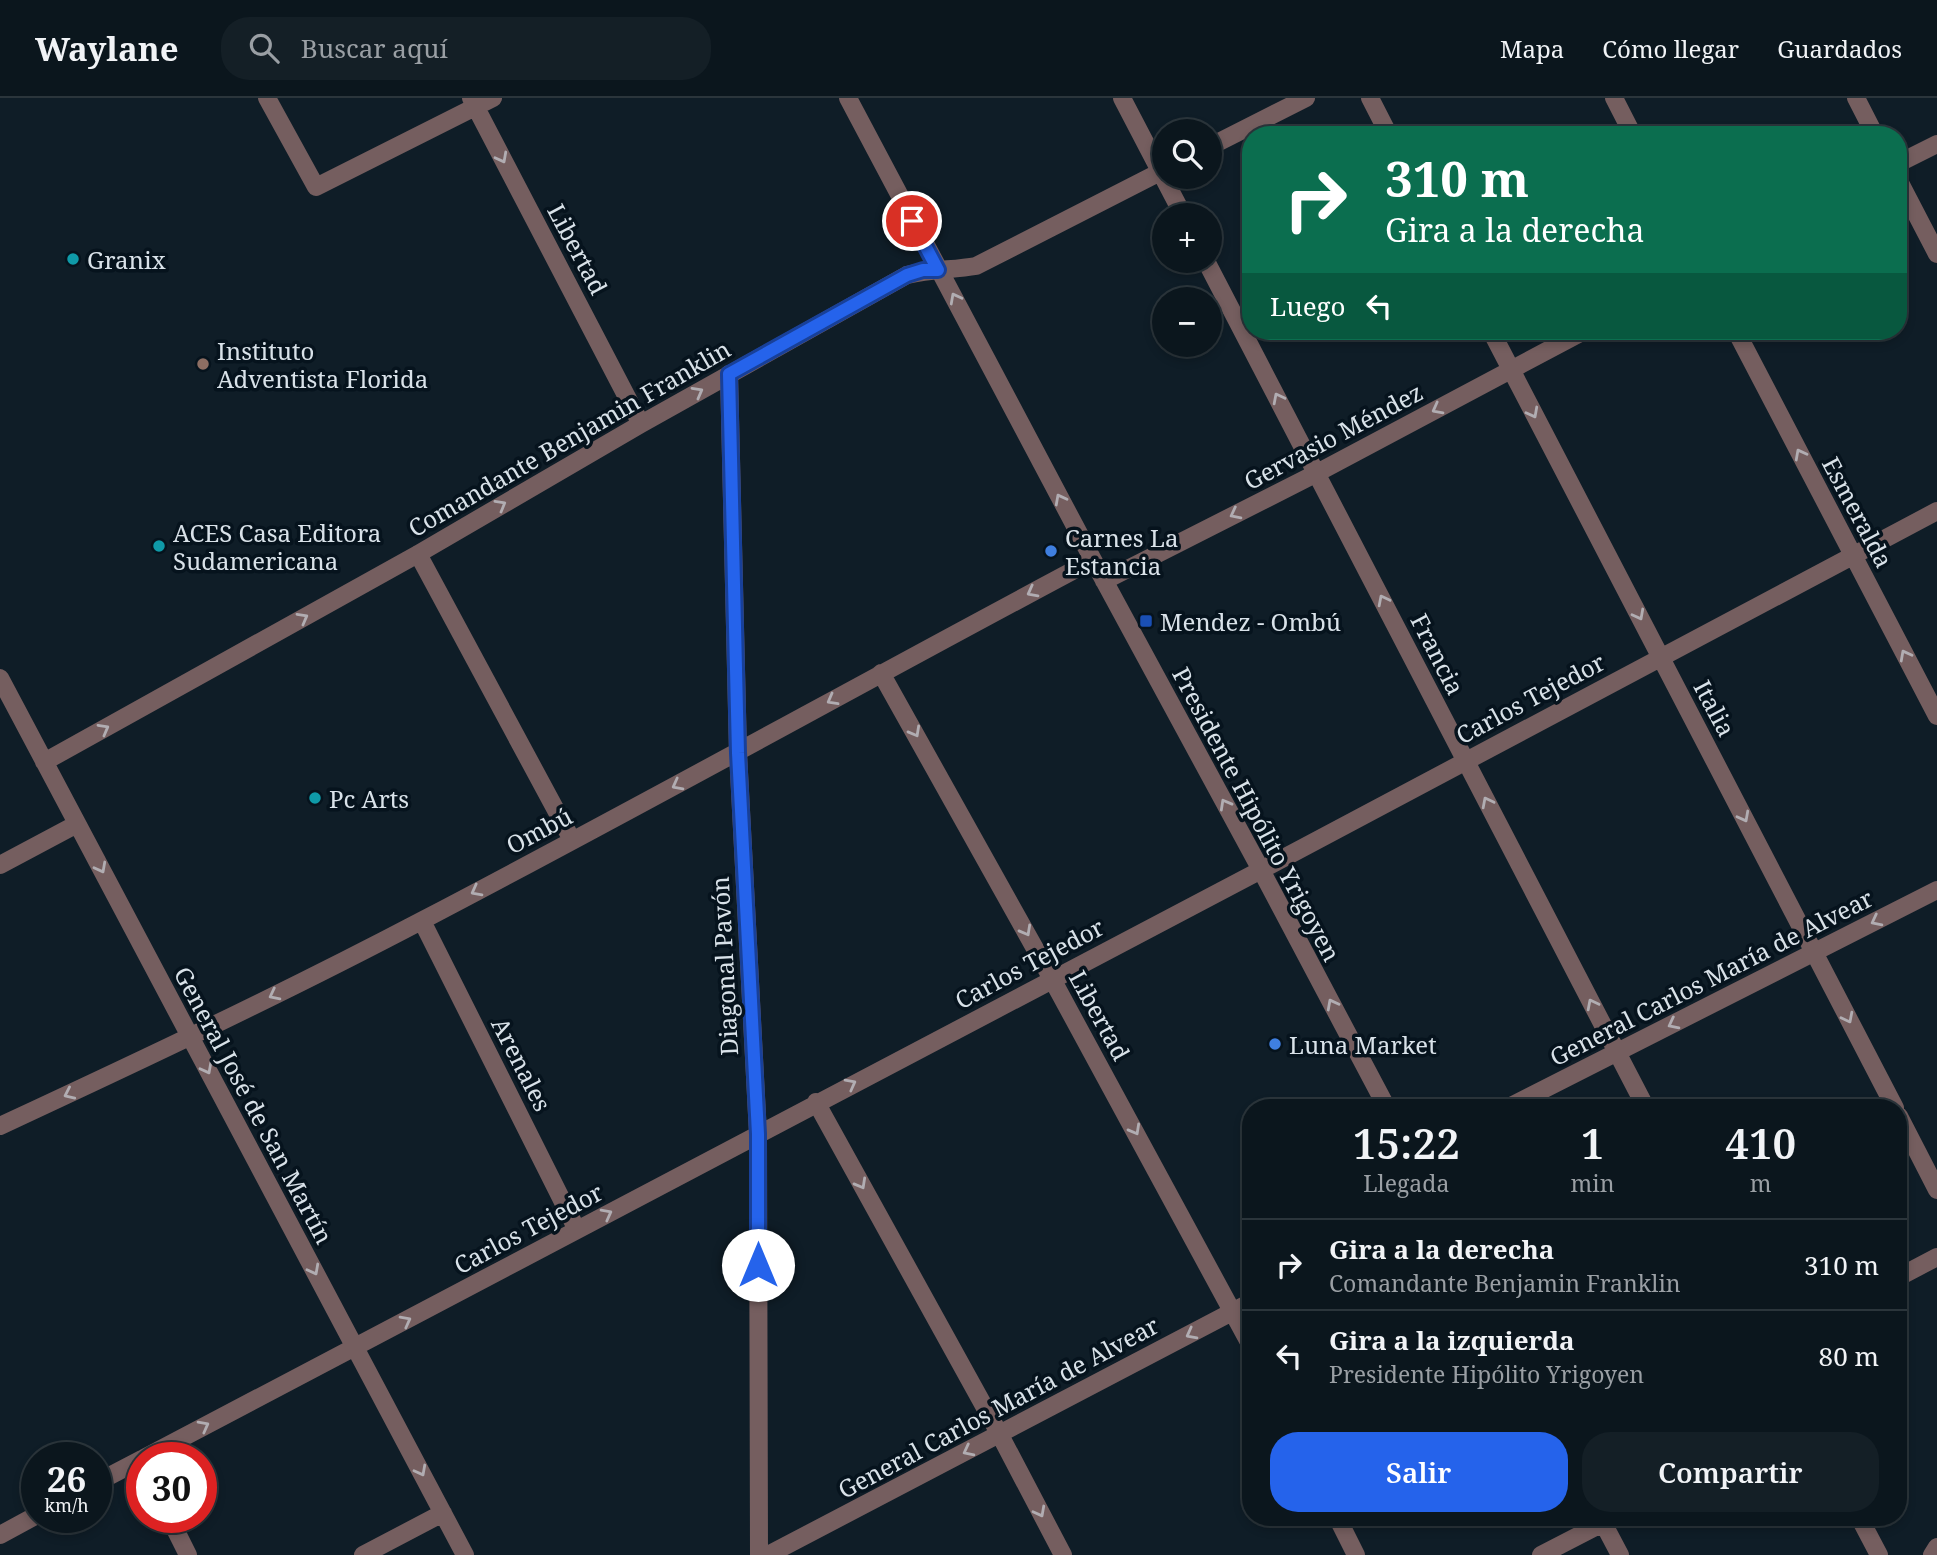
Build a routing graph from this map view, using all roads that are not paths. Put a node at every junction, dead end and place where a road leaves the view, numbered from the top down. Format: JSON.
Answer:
{"nodes":[{"id":1,"x":267,"y":98,"type":"edge"},
{"id":2,"x":493,"y":98,"type":"edge"},
{"id":3,"x":848,"y":98,"type":"edge"},
{"id":4,"x":1122,"y":98,"type":"edge"},
{"id":5,"x":1306,"y":98,"type":"edge"},
{"id":6,"x":1370,"y":98,"type":"edge"},
{"id":7,"x":1614,"y":98,"type":"edge"},
{"id":8,"x":1856,"y":98,"type":"edge"},
{"id":9,"x":473,"y":103,"type":"edge"},
{"id":10,"x":1251,"y":126,"type":"edge"},
{"id":11,"x":1384,"y":126,"type":"edge"},
{"id":12,"x":1628,"y":126,"type":"edge"},
{"id":13,"x":1870,"y":126,"type":"edge"},
{"id":14,"x":1242,"y":130,"type":"edge"},
{"id":15,"x":1222,"y":140,"type":"edge"},
{"id":16,"x":1937,"y":144,"type":"edge"},
{"id":17,"x":1152,"y":153,"type":"edge"},
{"id":18,"x":1907,"y":159,"type":"edge"},
{"id":19,"x":1152,"y":176,"type":"edge"},
{"id":20,"x":1907,"y":196,"type":"edge"},
{"id":21,"x":1937,"y":254,"type":"edge"},
{"id":22,"x":938,"y":270,"type":"junction"},
{"id":23,"x":1212,"y":273,"type":"edge"},
{"id":24,"x":1242,"y":330,"type":"edge"},
{"id":25,"x":1247,"y":340,"type":"edge"},
{"id":26,"x":1496,"y":340,"type":"edge"},
{"id":27,"x":1567,"y":340,"type":"edge"},
{"id":28,"x":1741,"y":340,"type":"edge"},
{"id":29,"x":1511,"y":370,"type":"junction"},
{"id":30,"x":729,"y":374,"type":"junction"},
{"id":31,"x":641,"y":424,"type":"junction"},
{"id":32,"x":1317,"y":473,"type":"junction"},
{"id":33,"x":1937,"y":511,"type":"edge"},
{"id":34,"x":418,"y":554,"type":"junction"},
{"id":35,"x":1853,"y":556,"type":"junction"},
{"id":36,"x":1093,"y":560,"type":"junction"},
{"id":37,"x":1104,"y":581,"type":"junction"},
{"id":38,"x":1661,"y":657,"type":"junction"},
{"id":39,"x":881,"y":673,"type":"junction"},
{"id":40,"x":0,"y":678,"type":"edge"},
{"id":41,"x":1937,"y":716,"type":"edge"},
{"id":42,"x":738,"y":753,"type":"junction"},
{"id":43,"x":1466,"y":760,"type":"junction"},
{"id":44,"x":44,"y":762,"type":"junction"},
{"id":45,"x":77,"y":824,"type":"junction"},
{"id":46,"x":572,"y":840,"type":"junction"},
{"id":47,"x":0,"y":865,"type":"edge"},
{"id":48,"x":1261,"y":870,"type":"junction"},
{"id":49,"x":1937,"y":890,"type":"edge"},
{"id":50,"x":422,"y":921,"type":"junction"},
{"id":51,"x":1814,"y":953,"type":"junction"},
{"id":52,"x":1052,"y":978,"type":"junction"},
{"id":53,"x":191,"y":1037,"type":"junction"},
{"id":54,"x":1618,"y":1053,"type":"junction"},
{"id":55,"x":1382,"y":1099,"type":"edge"},
{"id":56,"x":1525,"y":1099,"type":"edge"},
{"id":57,"x":1641,"y":1099,"type":"edge"},
{"id":58,"x":1890,"y":1099,"type":"edge"},
{"id":59,"x":816,"y":1102,"type":"junction"},
{"id":60,"x":0,"y":1126,"type":"edge"},
{"id":61,"x":1907,"y":1132,"type":"edge"},
{"id":62,"x":758,"y":1134,"type":"junction"},
{"id":63,"x":1937,"y":1190,"type":"edge"},
{"id":64,"x":577,"y":1230,"type":"junction"},
{"id":65,"x":1937,"y":1257,"type":"edge"},
{"id":66,"x":1907,"y":1273,"type":"edge"},
{"id":67,"x":1242,"y":1306,"type":"edge"},
{"id":68,"x":1233,"y":1311,"type":"junction"},
{"id":69,"x":1242,"y":1328,"type":"edge"},
{"id":70,"x":355,"y":1348,"type":"junction"},
{"id":71,"x":1000,"y":1435,"type":"junction"},
{"id":72,"x":176,"y":1442,"type":"edge"},
{"id":73,"x":443,"y":1513,"type":"junction"},
{"id":74,"x":21,"y":1524,"type":"edge"},
{"id":75,"x":1342,"y":1526,"type":"edge"},
{"id":76,"x":1592,"y":1526,"type":"edge"},
{"id":77,"x":1605,"y":1526,"type":"edge"},
{"id":78,"x":1864,"y":1526,"type":"edge"},
{"id":79,"x":177,"y":1533,"type":"edge"},
{"id":80,"x":0,"y":1535,"type":"edge"},
{"id":81,"x":1937,"y":1547,"type":"edge"},
{"id":82,"x":188,"y":1555,"type":"edge"},
{"id":83,"x":363,"y":1555,"type":"edge"},
{"id":84,"x":465,"y":1555,"type":"edge"},
{"id":85,"x":759,"y":1555,"type":"edge"},
{"id":86,"x":768,"y":1555,"type":"edge"},
{"id":87,"x":1063,"y":1555,"type":"edge"},
{"id":88,"x":1356,"y":1555,"type":"edge"},
{"id":89,"x":1541,"y":1555,"type":"edge"},
{"id":90,"x":1620,"y":1555,"type":"edge"},
{"id":91,"x":1878,"y":1555,"type":"edge"},
{"id":92,"x":1932,"y":1555,"type":"edge"}],
"edges":[{"from":1,"to":9,"type":"street"},
{"from":2,"to":9,"type":"street"},
{"from":3,"to":22,"type":"street","name":"Presidente Hipólito Yrigoyen"},
{"from":4,"to":17,"type":"street"},
{"from":5,"to":10,"type":"street"},
{"from":6,"to":11,"type":"street"},
{"from":7,"to":12,"type":"street"},
{"from":8,"to":13,"type":"street"},
{"from":9,"to":31,"type":"street","name":"Libertad","one_way":true},
{"from":14,"to":15,"type":"street"},
{"from":16,"to":18,"type":"street"},
{"from":19,"to":22,"type":"street","name":"Comandante Benjamin Franklin"},
{"from":20,"to":21,"type":"street"},
{"from":22,"to":30,"type":"street","name":"Comandante Benjamin Franklin"},
{"from":36,"to":22,"type":"street","name":"Presidente Hipólito Yrigoyen","one_way":true},
{"from":24,"to":23,"type":"street","name":"Francia","one_way":true},
{"from":32,"to":25,"type":"street","name":"Francia","one_way":true},
{"from":26,"to":29,"type":"street","name":"Italia"},
{"from":27,"to":29,"type":"street","name":"Gervasio Méndez"},
{"from":35,"to":28,"type":"street","name":"Esmeralda","one_way":true},
{"from":29,"to":32,"type":"street","name":"Gervasio Méndez","one_way":true},
{"from":29,"to":38,"type":"street","name":"Italia","one_way":true},
{"from":31,"to":30,"type":"street","name":"Comandante Benjamin Franklin","one_way":true},
{"from":30,"to":42,"type":"street","name":"Diagonal Pavón"},
{"from":34,"to":31,"type":"street","name":"Comandante Benjamin Franklin","one_way":true},
{"from":32,"to":37,"type":"street","name":"Gervasio Méndez","one_way":true},
{"from":43,"to":32,"type":"street","name":"Francia","one_way":true},
{"from":33,"to":35,"type":"street","name":"Carlos Tejedor"},
{"from":44,"to":34,"type":"street","name":"Comandante Benjamin Franklin","one_way":true},
{"from":34,"to":46,"type":"street"},
{"from":35,"to":38,"type":"street","name":"Carlos Tejedor"},
{"from":41,"to":35,"type":"street","name":"Esmeralda","one_way":true},
{"from":36,"to":37,"type":"street","name":"Presidente Hipólito Yrigoyen"},
{"from":36,"to":39,"type":"street","name":"Ombú","one_way":true},
{"from":48,"to":37,"type":"street","name":"Presidente Hipólito Yrigoyen","one_way":true},
{"from":38,"to":43,"type":"street","name":"Carlos Tejedor"},
{"from":38,"to":51,"type":"street","name":"Italia","one_way":true},
{"from":39,"to":42,"type":"street","name":"Ombú","one_way":true},
{"from":39,"to":52,"type":"street","name":"Libertad","one_way":true},
{"from":40,"to":44,"type":"street","name":"General José de San Martín"},
{"from":42,"to":46,"type":"street","name":"Ombú","one_way":true},
{"from":42,"to":62,"type":"street","name":"Diagonal Pavón"},
{"from":43,"to":48,"type":"street","name":"Carlos Tejedor"},
{"from":54,"to":43,"type":"street","name":"Francia","one_way":true},
{"from":44,"to":45,"type":"street","name":"General José de San Martín"},
{"from":45,"to":47,"type":"street"},
{"from":45,"to":53,"type":"street","name":"General José de San Martín","one_way":true},
{"from":46,"to":50,"type":"street","name":"Ombú","one_way":true},
{"from":48,"to":52,"type":"street","name":"Carlos Tejedor"},
{"from":55,"to":48,"type":"street","name":"Presidente Hipólito Yrigoyen","one_way":true},
{"from":49,"to":51,"type":"street","name":"General Carlos María de Alvear","one_way":true},
{"from":50,"to":53,"type":"street","name":"Ombú","one_way":true},
{"from":50,"to":64,"type":"street","name":"Arenales"},
{"from":51,"to":54,"type":"street","name":"General Carlos María de Alvear","one_way":true},
{"from":51,"to":58,"type":"street","name":"Italia","one_way":true},
{"from":59,"to":52,"type":"street","name":"Carlos Tejedor","one_way":true},
{"from":52,"to":68,"type":"street","name":"Libertad","one_way":true},
{"from":53,"to":60,"type":"street","name":"Ombú","one_way":true},
{"from":53,"to":70,"type":"street","name":"General José de San Martín","one_way":true},
{"from":54,"to":56,"type":"street","name":"General Carlos María de Alvear"},
{"from":54,"to":57,"type":"street","name":"Francia"},
{"from":59,"to":62,"type":"street","name":"Carlos Tejedor"},
{"from":59,"to":71,"type":"street","one_way":true},
{"from":61,"to":63,"type":"street"},
{"from":64,"to":62,"type":"street","name":"Carlos Tejedor","one_way":true},
{"from":62,"to":85,"type":"street","name":"Diagonal Pavón"},
{"from":70,"to":64,"type":"street","name":"Carlos Tejedor","one_way":true},
{"from":65,"to":66,"type":"street"},
{"from":67,"to":68,"type":"street","name":"General Carlos María de Alvear"},
{"from":68,"to":69,"type":"street","name":"Libertad"},
{"from":68,"to":71,"type":"street","name":"General Carlos María de Alvear","one_way":true},
{"from":72,"to":70,"type":"street","name":"Carlos Tejedor","one_way":true},
{"from":70,"to":73,"type":"street","name":"General José de San Martín","one_way":true},
{"from":71,"to":86,"type":"street","name":"General Carlos María de Alvear","one_way":true},
{"from":71,"to":87,"type":"street","one_way":true},
{"from":73,"to":83,"type":"street"},
{"from":73,"to":84,"type":"street","name":"General José de San Martín"},
{"from":74,"to":80,"type":"street"},
{"from":75,"to":88,"type":"street"},
{"from":76,"to":89,"type":"street"},
{"from":77,"to":90,"type":"street"},
{"from":78,"to":91,"type":"street"},
{"from":79,"to":82,"type":"street"},
{"from":81,"to":92,"type":"street"}]}
